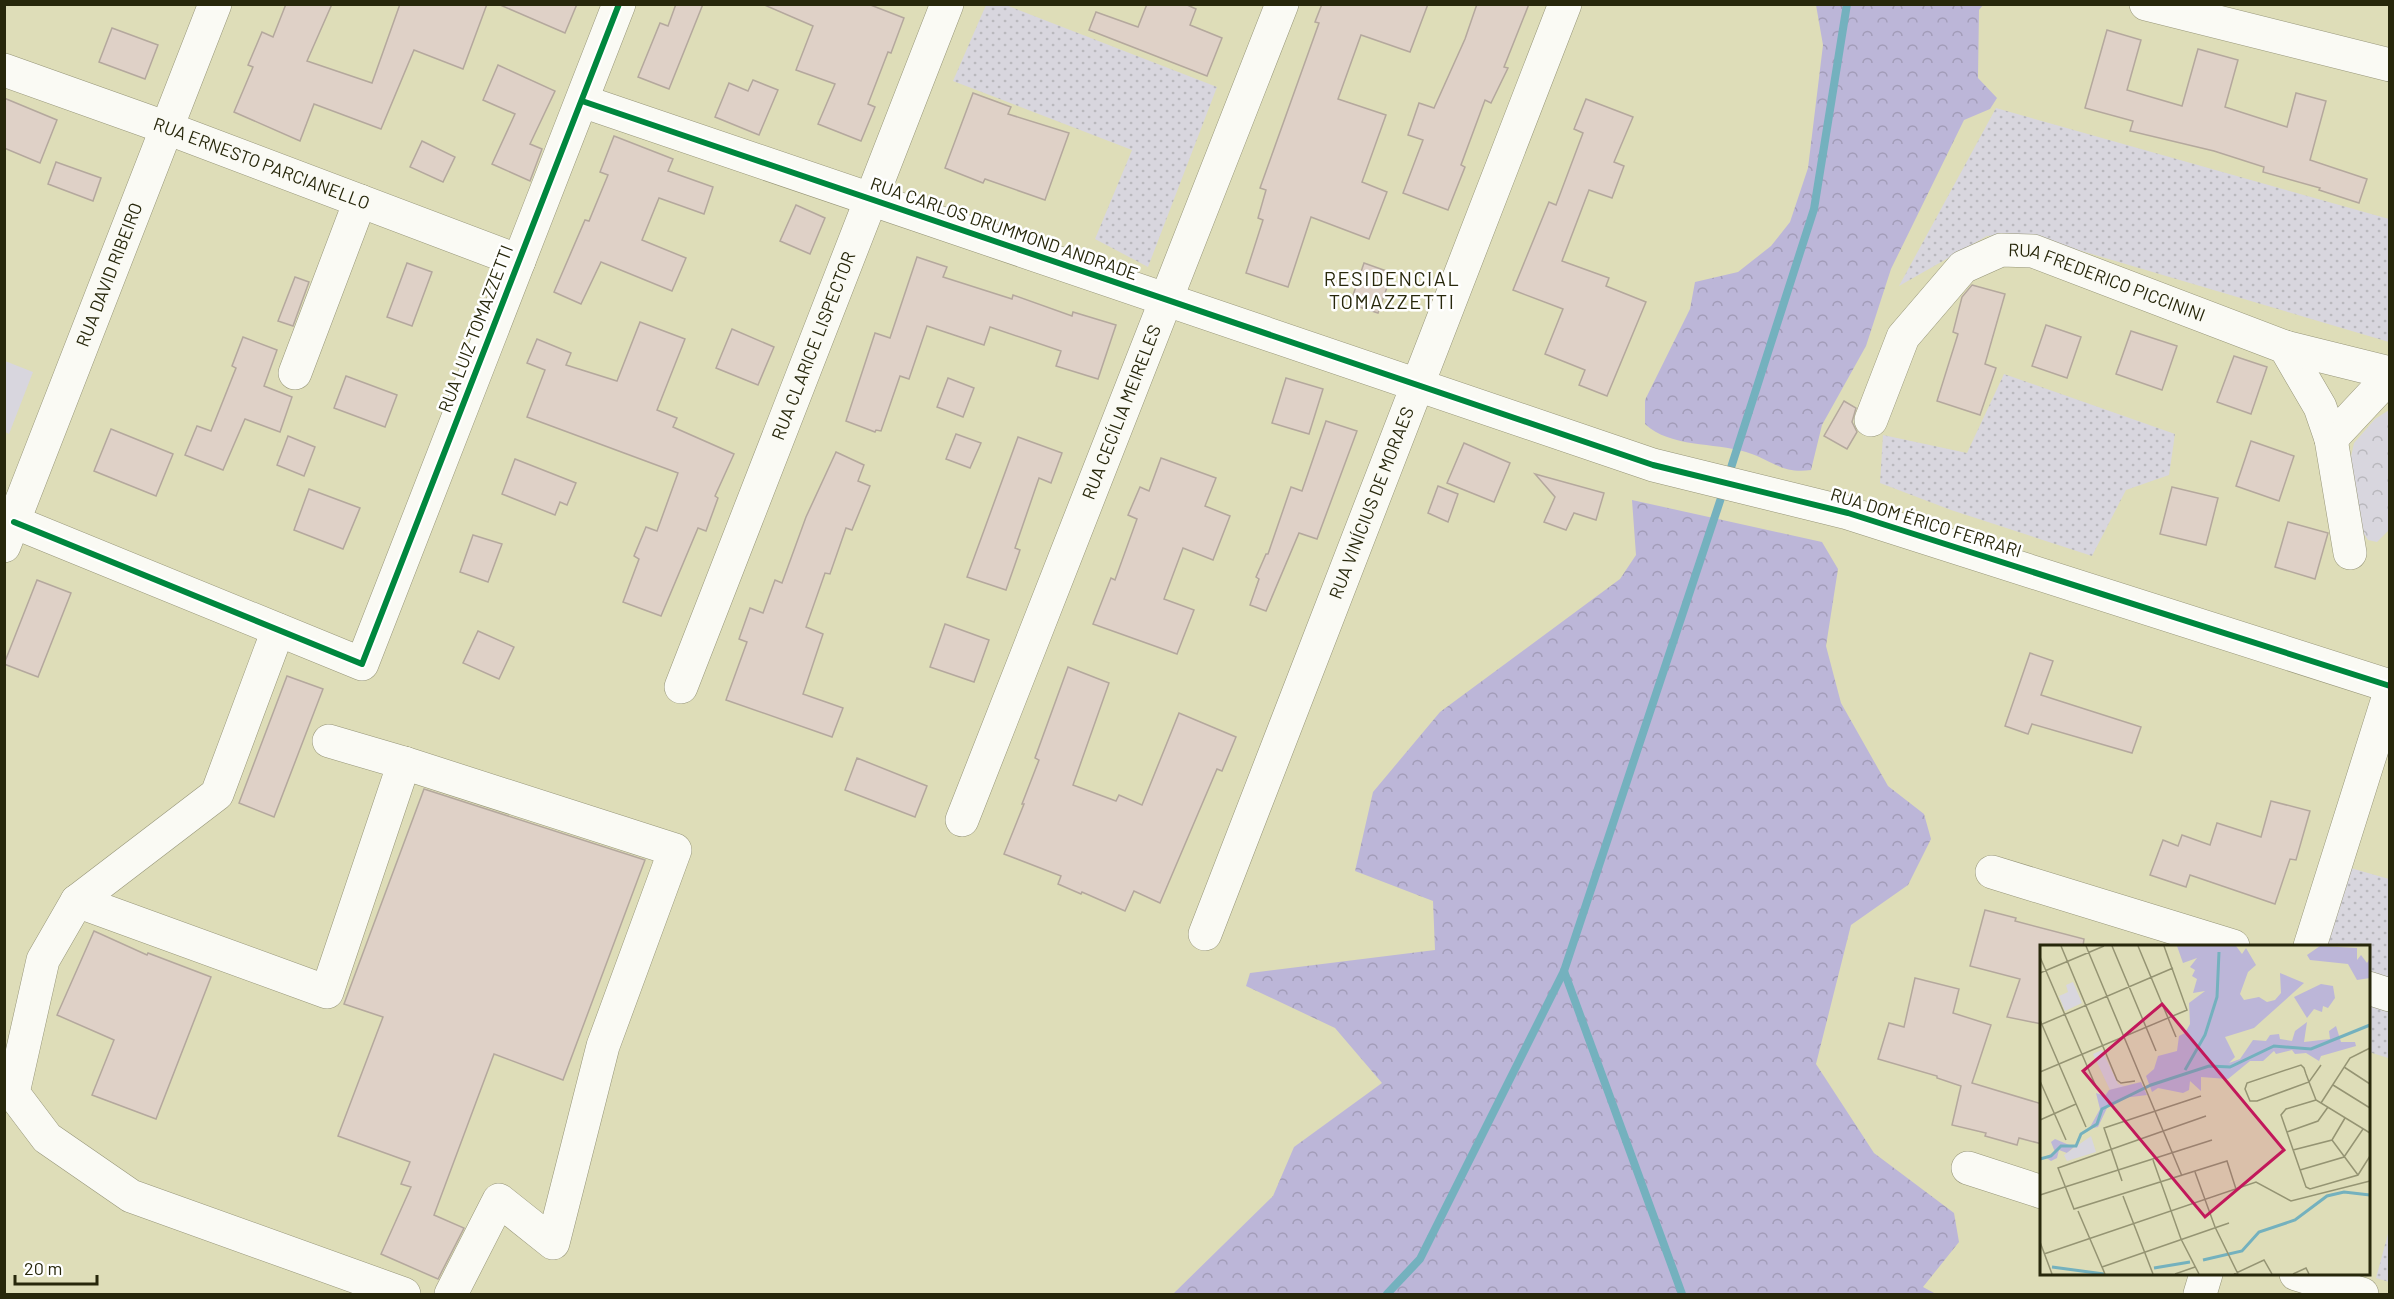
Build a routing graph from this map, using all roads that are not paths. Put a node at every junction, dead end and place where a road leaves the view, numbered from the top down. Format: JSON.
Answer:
{"nodes":[{"id":1,"x":215,"y":4,"type":"edge"},
{"id":2,"x":619,"y":4,"type":"edge"},
{"id":3,"x":947,"y":4,"type":"edge"},
{"id":4,"x":1282,"y":4,"type":"edge"},
{"id":5,"x":1565,"y":4,"type":"edge"},
{"id":6,"x":2146,"y":4,"type":"edge"},
{"id":7,"x":2390,"y":65,"type":"edge"},
{"id":8,"x":4,"y":70,"type":"edge"},
{"id":9,"x":582,"y":101,"type":"junction"},
{"id":10,"x":167,"y":128,"type":"junction"},
{"id":11,"x":871,"y":199,"type":"junction"},
{"id":12,"x":360,"y":201,"type":"junction"},
{"id":13,"x":519,"y":261,"type":"junction"},
{"id":14,"x":1166,"y":299,"type":"junction"},
{"id":15,"x":2285,"y":347,"type":"junction"},
{"id":16,"x":294,"y":373,"type":"dead end"},
{"id":17,"x":2390,"y":374,"type":"edge"},
{"id":18,"x":1417,"y":385,"type":"junction"},
{"id":19,"x":1872,"y":420,"type":"dead end"},
{"id":20,"x":2331,"y":439,"type":"junction"},
{"id":21,"x":7,"y":539,"type":"edge"},
{"id":22,"x":2350,"y":553,"type":"dead end"},
{"id":23,"x":278,"y":630,"type":"junction"},
{"id":24,"x":681,"y":687,"type":"dead end"},
{"id":25,"x":2390,"y":687,"type":"edge"},
{"id":26,"x":2390,"y":692,"type":"edge"},
{"id":27,"x":329,"y":741,"type":"dead end"},
{"id":28,"x":404,"y":763,"type":"junction"},
{"id":29,"x":962,"y":819,"type":"dead end"},
{"id":30,"x":1992,"y":872,"type":"dead end"},
{"id":31,"x":77,"y":901,"type":"junction"},
{"id":32,"x":1204,"y":934,"type":"dead end"},
{"id":33,"x":2230,"y":945,"type":"edge"},
{"id":34,"x":2310,"y":945,"type":"edge"},
{"id":35,"x":2370,"y":989,"type":"edge"},
{"id":36,"x":2390,"y":995,"type":"edge"},
{"id":37,"x":1968,"y":1168,"type":"dead end"},
{"id":38,"x":2040,"y":1191,"type":"edge"},
{"id":39,"x":2206,"y":1275,"type":"edge"},
{"id":40,"x":2299,"y":1275,"type":"edge"},
{"id":41,"x":404,"y":1294,"type":"edge"},
{"id":42,"x":451,"y":1294,"type":"edge"},
{"id":43,"x":2200,"y":1294,"type":"edge"},
{"id":44,"x":2362,"y":1294,"type":"edge"}],
"edges":[{"from":1,"to":10,"type":"street","name":"RUA DAVID RIBEIRO"},
{"from":2,"to":9,"type":"street","name":"RUA LUIZ TOMAZZETTI"},
{"from":3,"to":11,"type":"street","name":"RUA CLARICE LISPECTOR"},
{"from":4,"to":14,"type":"street","name":"RUA CECÍLIA MEIRELES"},
{"from":5,"to":18,"type":"street","name":"RUA VINÍCIUS DE MORAES"},
{"from":6,"to":7,"type":"street"},
{"from":8,"to":10,"type":"street","name":"RUA ERNESTO PARCIANELLO"},
{"from":9,"to":11,"type":"street","name":"RUA CARLOS DRUMMOND ANDRADE"},
{"from":9,"to":13,"type":"street","name":"RUA LUIZ TOMAZZETTI"},
{"from":10,"to":12,"type":"street","name":"RUA ERNESTO PARCIANELLO"},
{"from":10,"to":21,"type":"street","name":"RUA DAVID RIBEIRO"},
{"from":11,"to":14,"type":"street","name":"RUA CARLOS DRUMMOND ANDRADE"},
{"from":11,"to":24,"type":"street","name":"RUA CLARICE LISPECTOR"},
{"from":12,"to":13,"type":"street","name":"RUA ERNESTO PARCIANELLO"},
{"from":12,"to":16,"type":"street"},
{"from":13,"to":23,"type":"street","name":"RUA LUIZ TOMAZZETTI"},
{"from":14,"to":18,"type":"street","name":"RUA CARLOS DRUMMOND ANDRADE"},
{"from":14,"to":29,"type":"street","name":"RUA CECÍLIA MEIRELES"},
{"from":15,"to":17,"type":"street","name":"RUA FREDERICO PICCININI"},
{"from":15,"to":19,"type":"street","name":"RUA FREDERICO PICCININI"},
{"from":15,"to":20,"type":"street"},
{"from":17,"to":20,"type":"street"},
{"from":18,"to":25,"type":"street","name":"RUA DOM ÉRICO FERRARI"},
{"from":18,"to":32,"type":"street","name":"RUA VINÍCIUS DE MORAES"},
{"from":20,"to":22,"type":"street"},
{"from":21,"to":23,"type":"street"},
{"from":23,"to":31,"type":"street"},
{"from":26,"to":34,"type":"street"},
{"from":27,"to":28,"type":"street"},
{"from":28,"to":31,"type":"street"},
{"from":28,"to":42,"type":"street"},
{"from":30,"to":33,"type":"street"},
{"from":31,"to":41,"type":"street"},
{"from":35,"to":36,"type":"street"},
{"from":37,"to":38,"type":"street"},
{"from":39,"to":43,"type":"street"},
{"from":40,"to":44,"type":"street"}]}
